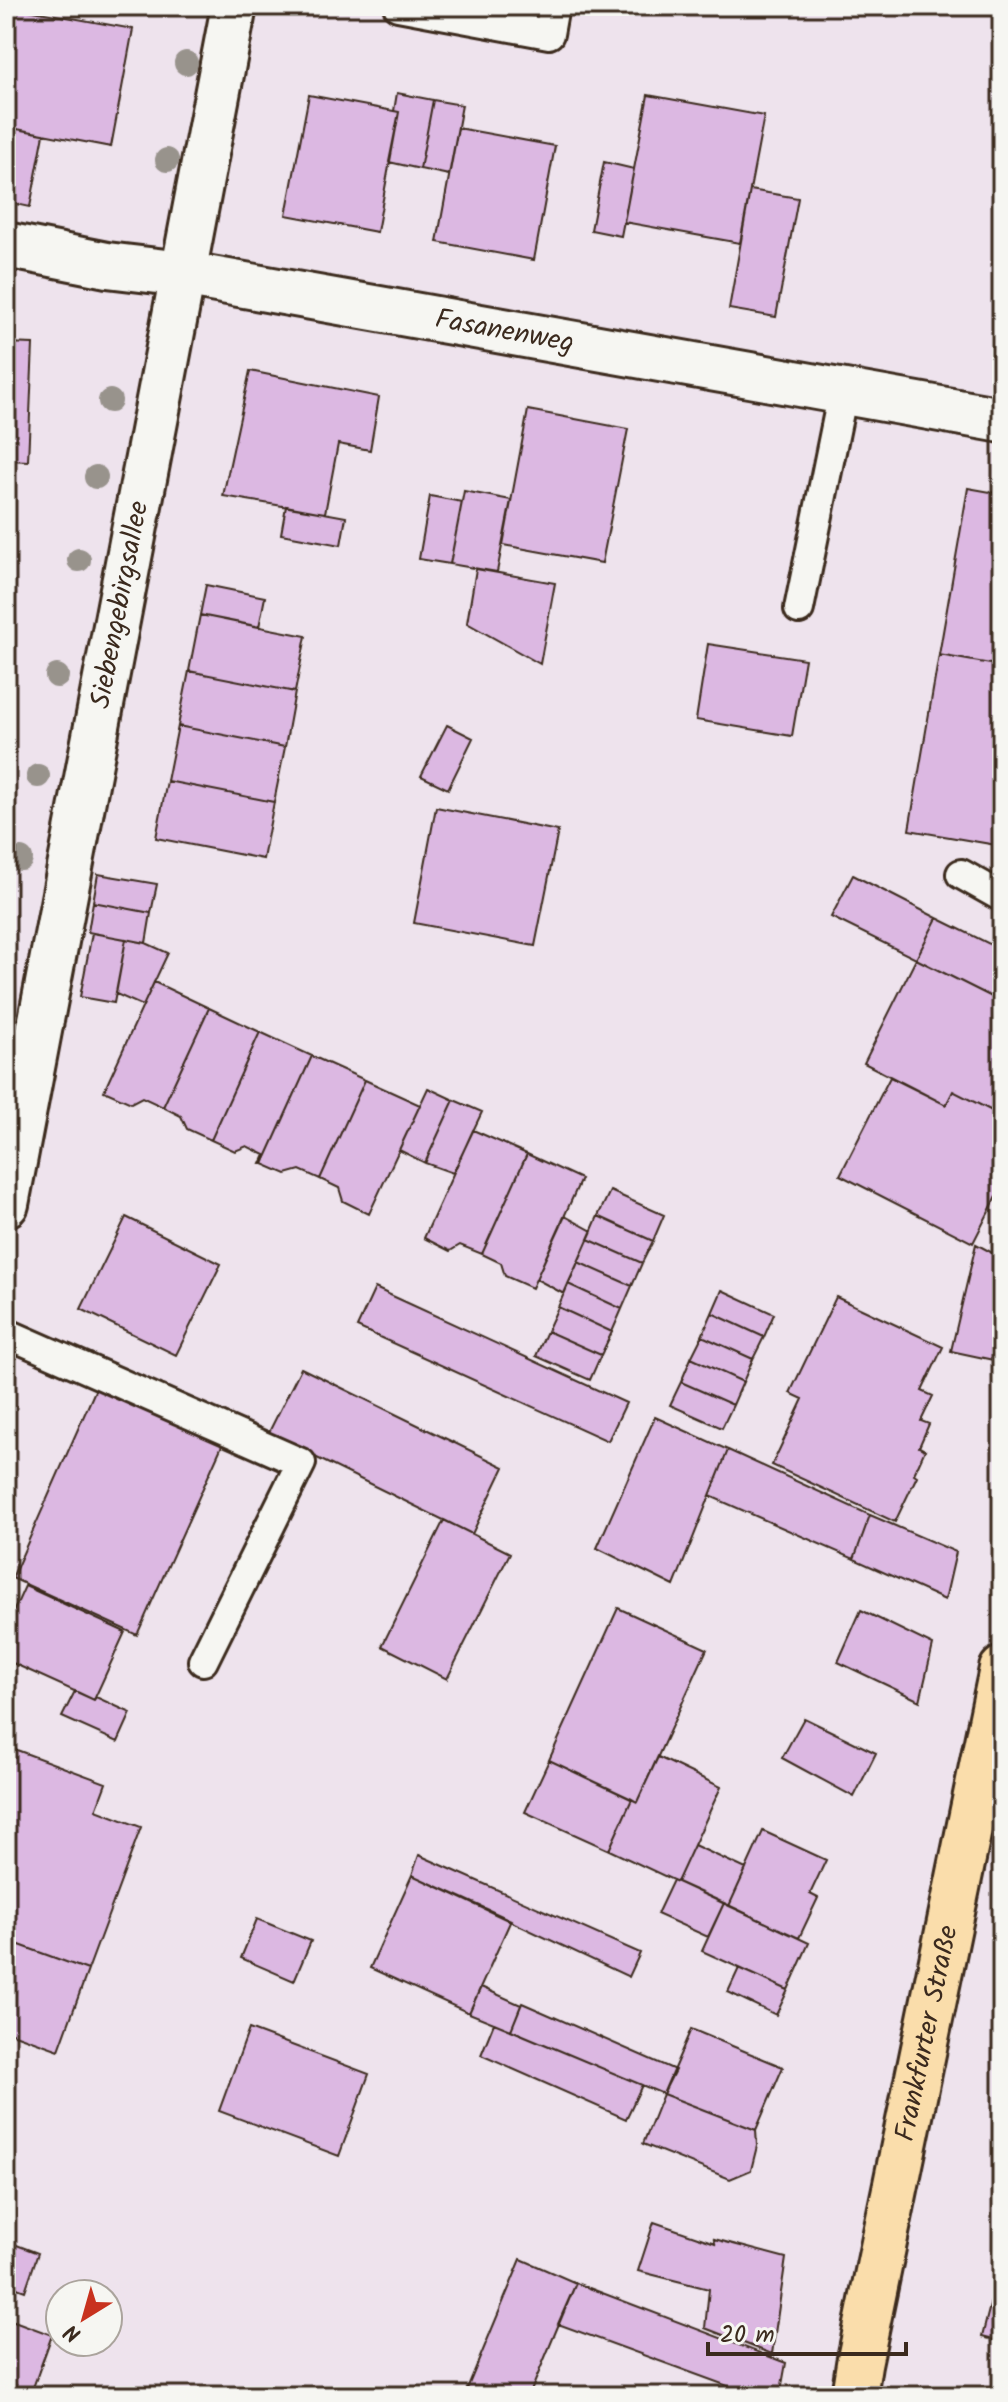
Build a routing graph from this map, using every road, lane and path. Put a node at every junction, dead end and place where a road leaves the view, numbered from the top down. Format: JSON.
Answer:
{"nodes":[{"id":1,"x":234,"y":6,"type":"edge"},
{"id":2,"x":398,"y":6,"type":"edge"},
{"id":3,"x":554,"y":6,"type":"edge"},
{"id":4,"x":6,"y":245,"type":"edge"},
{"id":5,"x":183,"y":274,"type":"junction"},
{"id":6,"x":843,"y":392,"type":"junction"},
{"id":7,"x":1002,"y":420,"type":"edge"},
{"id":8,"x":799,"y":609,"type":"dead end"},
{"id":9,"x":961,"y":874,"type":"dead end"},
{"id":10,"x":1002,"y":897,"type":"edge"},
{"id":11,"x":6,"y":1204,"type":"edge"},
{"id":12,"x":6,"y":1333,"type":"edge"},
{"id":13,"x":203,"y":1661,"type":"dead end"},
{"id":14,"x":1002,"y":1669,"type":"edge"},
{"id":15,"x":854,"y":2396,"type":"edge"}],
"edges":[{"from":1,"to":5,"type":"street","name":"Siebengebirgsallee"},
{"from":2,"to":3,"type":"lane"},
{"from":4,"to":5,"type":"street","name":"Fasanenweg"},
{"from":5,"to":6,"type":"street","name":"Fasanenweg"},
{"from":5,"to":11,"type":"street","name":"Siebengebirgsallee"},
{"from":6,"to":7,"type":"street","name":"Fasanenweg"},
{"from":6,"to":8,"type":"lane"},
{"from":9,"to":10,"type":"lane"},
{"from":12,"to":13,"type":"lane"},
{"from":14,"to":15,"type":"main road","name":"Frankfurter Straße"}]}
